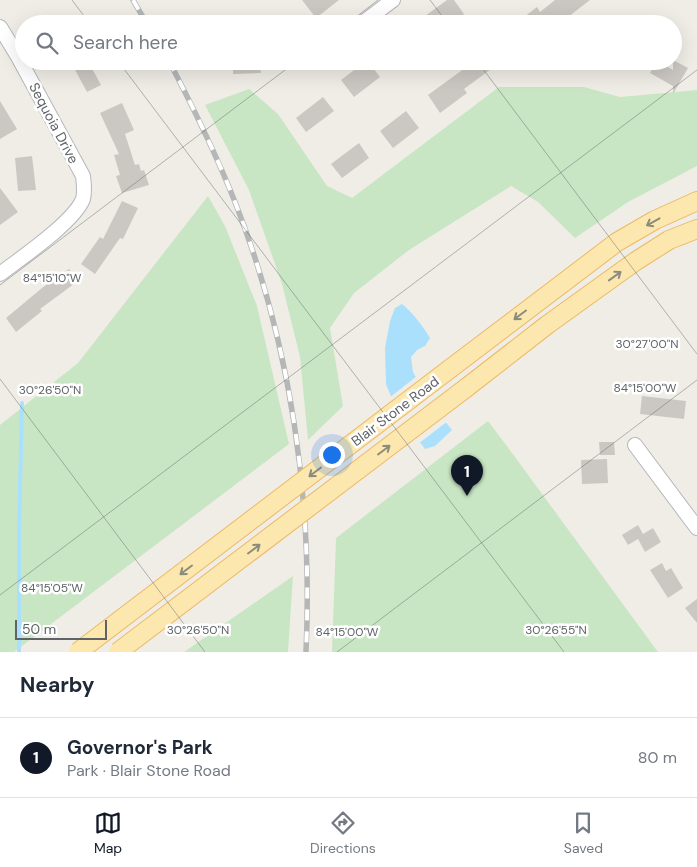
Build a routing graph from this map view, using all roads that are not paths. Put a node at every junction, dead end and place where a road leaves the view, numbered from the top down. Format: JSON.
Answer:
{"nodes":[{"id":1,"x":393,"y":0,"type":"edge"},
{"id":2,"x":374,"y":15,"type":"edge"},
{"id":3,"x":0,"y":27,"type":"edge"},
{"id":4,"x":15,"y":52,"type":"edge"},
{"id":5,"x":25,"y":70,"type":"edge"},
{"id":6,"x":697,"y":201,"type":"edge"},
{"id":7,"x":697,"y":229,"type":"edge"},
{"id":8,"x":0,"y":274,"type":"edge"},
{"id":9,"x":561,"y":285,"type":"junction"},
{"id":10,"x":576,"y":304,"type":"junction"},
{"id":11,"x":635,"y":445,"type":"dead end"},
{"id":12,"x":697,"y":528,"type":"edge"},
{"id":13,"x":78,"y":652,"type":"edge"},
{"id":14,"x":118,"y":652,"type":"edge"}],
"edges":[{"from":1,"to":2,"type":"street"},
{"from":3,"to":4,"type":"street","name":"Sequoia Drive"},
{"from":5,"to":8,"type":"street","name":"Sequoia Drive"},
{"from":6,"to":9,"type":"main road","name":"Blair Stone Road","one_way":true},
{"from":10,"to":7,"type":"main road","name":"Blair Stone Road","one_way":true},
{"from":9,"to":10,"type":"main road"},
{"from":9,"to":13,"type":"main road","name":"Blair Stone Road","one_way":true,"bridge":true},
{"from":14,"to":10,"type":"main road","name":"Blair Stone Road","one_way":true,"bridge":true},
{"from":11,"to":12,"type":"street"}]}
